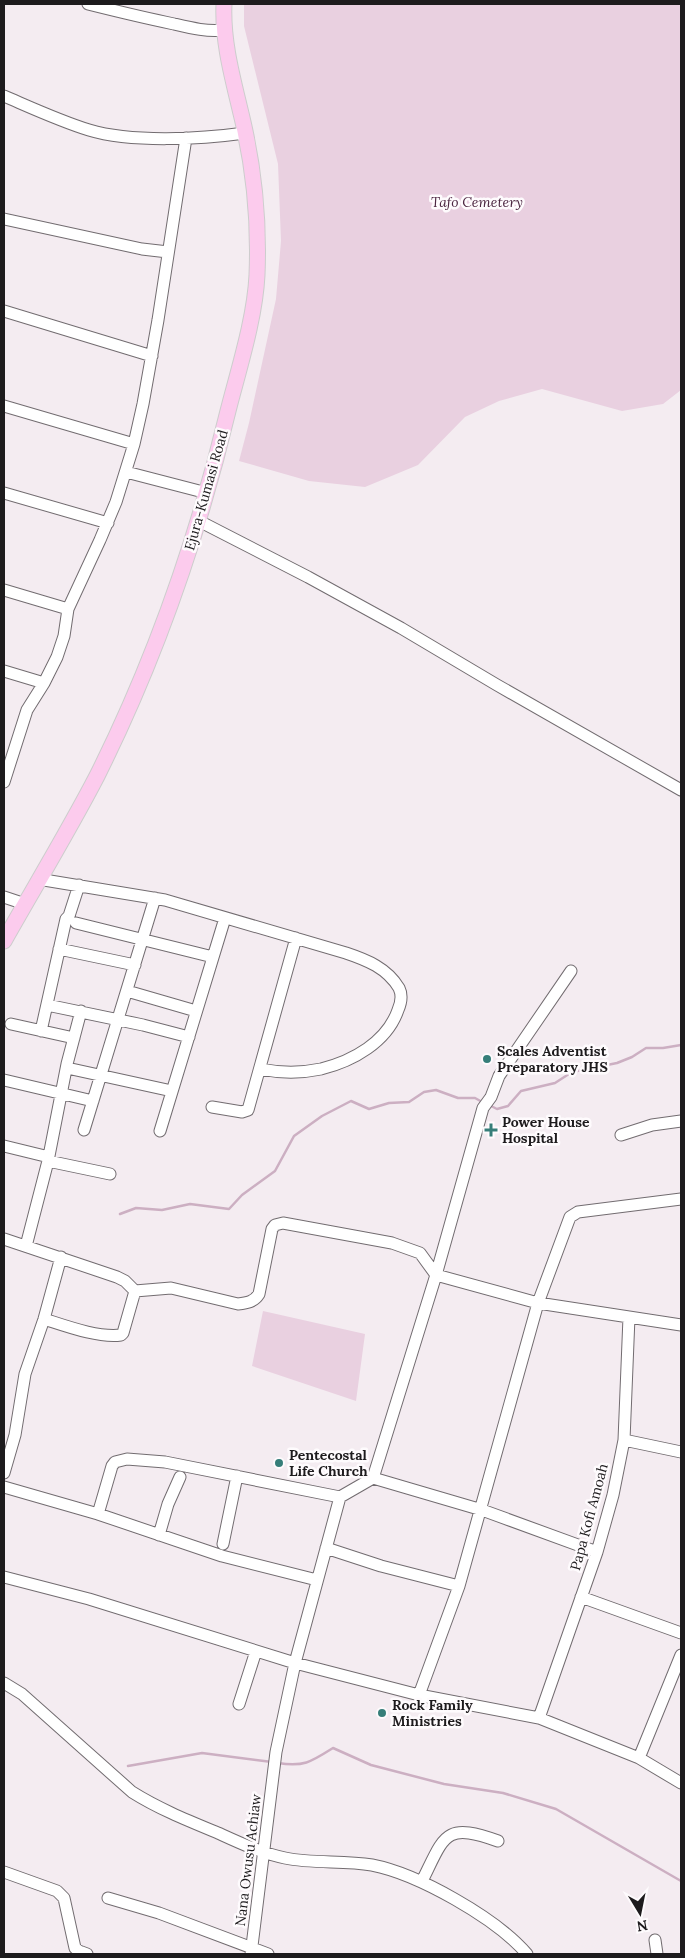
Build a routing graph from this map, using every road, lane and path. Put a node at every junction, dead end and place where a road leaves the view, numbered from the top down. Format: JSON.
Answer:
{"nodes":[{"id":1,"x":88,"y":4,"type":"edge"},
{"id":2,"x":224,"y":4,"type":"edge"},
{"id":3,"x":224,"y":30,"type":"junction"},
{"id":4,"x":4,"y":96,"type":"edge"},
{"id":5,"x":245,"y":133,"type":"junction"},
{"id":6,"x":186,"y":138,"type":"junction"},
{"id":7,"x":5,"y":222,"type":"edge"},
{"id":8,"x":168,"y":252,"type":"junction"},
{"id":9,"x":4,"y":311,"type":"edge"},
{"id":10,"x":152,"y":356,"type":"junction"},
{"id":11,"x":4,"y":406,"type":"edge"},
{"id":12,"x":134,"y":444,"type":"junction"},
{"id":13,"x":126,"y":472,"type":"junction"},
{"id":14,"x":4,"y":493,"type":"edge"},
{"id":15,"x":207,"y":493,"type":"junction"},
{"id":16,"x":199,"y":521,"type":"junction"},
{"id":17,"x":108,"y":523,"type":"junction"},
{"id":18,"x":4,"y":590,"type":"edge"},
{"id":19,"x":68,"y":609,"type":"junction"},
{"id":20,"x":4,"y":671,"type":"edge"},
{"id":21,"x":44,"y":683,"type":"junction"},
{"id":22,"x":8,"y":747,"type":"edge"},
{"id":23,"x":4,"y":782,"type":"edge"},
{"id":24,"x":681,"y":790,"type":"edge"},
{"id":25,"x":38,"y":880,"type":"junction"},
{"id":26,"x":79,"y":885,"type":"junction"},
{"id":27,"x":4,"y":897,"type":"edge"},
{"id":28,"x":155,"y":898,"type":"junction"},
{"id":29,"x":24,"y":904,"type":"junction"},
{"id":30,"x":225,"y":918,"type":"junction"},
{"id":31,"x":76,"y":923,"type":"dead end"},
{"id":32,"x":296,"y":938,"type":"junction"},
{"id":33,"x":4,"y":941,"type":"edge"},
{"id":34,"x":142,"y":941,"type":"junction"},
{"id":35,"x":59,"y":949,"type":"junction"},
{"id":36,"x":213,"y":957,"type":"junction"},
{"id":37,"x":135,"y":965,"type":"junction"},
{"id":38,"x":571,"y":971,"type":"dead end"},
{"id":39,"x":127,"y":991,"type":"junction"},
{"id":40,"x":47,"y":1005,"type":"junction"},
{"id":41,"x":81,"y":1012,"type":"junction"},
{"id":42,"x":196,"y":1012,"type":"junction"},
{"id":43,"x":118,"y":1020,"type":"junction"},
{"id":44,"x":11,"y":1024,"type":"dead end"},
{"id":45,"x":41,"y":1031,"type":"junction"},
{"id":46,"x":188,"y":1037,"type":"junction"},
{"id":47,"x":74,"y":1038,"type":"junction"},
{"id":48,"x":67,"y":1068,"type":"junction"},
{"id":49,"x":260,"y":1069,"type":"junction"},
{"id":50,"x":101,"y":1076,"type":"junction"},
{"id":51,"x":4,"y":1080,"type":"edge"},
{"id":52,"x":172,"y":1091,"type":"junction"},
{"id":53,"x":62,"y":1094,"type":"junction"},
{"id":54,"x":93,"y":1101,"type":"junction"},
{"id":55,"x":212,"y":1107,"type":"dead end"},
{"id":56,"x":681,"y":1121,"type":"edge"},
{"id":57,"x":84,"y":1130,"type":"dead end"},
{"id":58,"x":160,"y":1131,"type":"dead end"},
{"id":59,"x":620,"y":1134,"type":"dead end"},
{"id":60,"x":4,"y":1146,"type":"edge"},
{"id":61,"x":48,"y":1159,"type":"junction"},
{"id":62,"x":110,"y":1174,"type":"dead end"},
{"id":63,"x":681,"y":1199,"type":"edge"},
{"id":64,"x":4,"y":1239,"type":"edge"},
{"id":65,"x":26,"y":1246,"type":"junction"},
{"id":66,"x":62,"y":1257,"type":"junction"},
{"id":67,"x":436,"y":1276,"type":"junction"},
{"id":68,"x":135,"y":1291,"type":"junction"},
{"id":69,"x":538,"y":1303,"type":"junction"},
{"id":70,"x":629,"y":1317,"type":"junction"},
{"id":71,"x":44,"y":1319,"type":"junction"},
{"id":72,"x":681,"y":1325,"type":"edge"},
{"id":73,"x":624,"y":1440,"type":"junction"},
{"id":74,"x":681,"y":1452,"type":"edge"},
{"id":75,"x":4,"y":1473,"type":"edge"},
{"id":76,"x":237,"y":1476,"type":"junction"},
{"id":77,"x":180,"y":1477,"type":"dead end"},
{"id":78,"x":372,"y":1478,"type":"junction"},
{"id":79,"x":4,"y":1487,"type":"edge"},
{"id":80,"x":340,"y":1497,"type":"junction"},
{"id":81,"x":482,"y":1510,"type":"junction"},
{"id":82,"x":98,"y":1514,"type":"junction"},
{"id":83,"x":159,"y":1535,"type":"junction"},
{"id":84,"x":223,"y":1544,"type":"dead end"},
{"id":85,"x":326,"y":1548,"type":"junction"},
{"id":86,"x":597,"y":1552,"type":"junction"},
{"id":87,"x":4,"y":1578,"type":"edge"},
{"id":88,"x":317,"y":1580,"type":"junction"},
{"id":89,"x":459,"y":1586,"type":"junction"},
{"id":90,"x":581,"y":1597,"type":"junction"},
{"id":91,"x":681,"y":1633,"type":"edge"},
{"id":92,"x":256,"y":1651,"type":"junction"},
{"id":93,"x":681,"y":1655,"type":"edge"},
{"id":94,"x":295,"y":1663,"type":"junction"},
{"id":95,"x":4,"y":1683,"type":"edge"},
{"id":96,"x":419,"y":1695,"type":"junction"},
{"id":97,"x":239,"y":1704,"type":"dead end"},
{"id":98,"x":539,"y":1718,"type":"junction"},
{"id":99,"x":639,"y":1758,"type":"junction"},
{"id":100,"x":681,"y":1783,"type":"edge"},
{"id":101,"x":498,"y":1841,"type":"dead end"},
{"id":102,"x":265,"y":1853,"type":"junction"},
{"id":103,"x":4,"y":1872,"type":"edge"},
{"id":104,"x":422,"y":1881,"type":"junction"},
{"id":105,"x":108,"y":1898,"type":"dead end"},
{"id":106,"x":656,"y":1940,"type":"dead end"},
{"id":107,"x":252,"y":1951,"type":"edge"},
{"id":108,"x":87,"y":1954,"type":"edge"},
{"id":109,"x":268,"y":1954,"type":"edge"},
{"id":110,"x":527,"y":1954,"type":"edge"},
{"id":111,"x":657,"y":1954,"type":"edge"}],
"edges":[{"from":1,"to":3,"type":"street"},
{"from":2,"to":3,"type":"main road","name":"Ejura-Kumasi Road"},
{"from":3,"to":5,"type":"main road","name":"Ejura-Kumasi Road"},
{"from":4,"to":6,"type":"street"},
{"from":5,"to":6,"type":"street"},
{"from":5,"to":15,"type":"main road","name":"Ejura-Kumasi Road"},
{"from":6,"to":8,"type":"street"},
{"from":7,"to":8,"type":"street"},
{"from":8,"to":10,"type":"street"},
{"from":9,"to":10,"type":"street"},
{"from":10,"to":12,"type":"street"},
{"from":11,"to":12,"type":"street"},
{"from":12,"to":13,"type":"street"},
{"from":13,"to":15,"type":"street"},
{"from":13,"to":17,"type":"street"},
{"from":14,"to":17,"type":"street"},
{"from":15,"to":16,"type":"main road","name":"Ejura-Kumasi Road"},
{"from":16,"to":24,"type":"street"},
{"from":16,"to":25,"type":"main road","name":"Ejura-Kumasi Road"},
{"from":17,"to":19,"type":"street"},
{"from":18,"to":19,"type":"street"},
{"from":19,"to":21,"type":"street"},
{"from":20,"to":21,"type":"street"},
{"from":21,"to":22,"type":"street"},
{"from":22,"to":23,"type":"street"},
{"from":25,"to":26,"type":"street"},
{"from":25,"to":29,"type":"main road","name":"Ejura-Kumasi Road"},
{"from":26,"to":28,"type":"street"},
{"from":26,"to":35,"type":"street"},
{"from":27,"to":29,"type":"street"},
{"from":28,"to":30,"type":"street"},
{"from":28,"to":34,"type":"street"},
{"from":29,"to":33,"type":"main road","name":"Ejura-Kumasi Road"},
{"from":30,"to":32,"type":"street"},
{"from":30,"to":36,"type":"street"},
{"from":31,"to":34,"type":"street"},
{"from":32,"to":49,"type":"street"},
{"from":32,"to":49,"type":"street"},
{"from":34,"to":36,"type":"street"},
{"from":34,"to":37,"type":"street"},
{"from":35,"to":37,"type":"street"},
{"from":35,"to":40,"type":"street"},
{"from":36,"to":42,"type":"street"},
{"from":37,"to":39,"type":"street"},
{"from":38,"to":67,"type":"street"},
{"from":39,"to":42,"type":"street"},
{"from":39,"to":43,"type":"street"},
{"from":40,"to":41,"type":"street"},
{"from":40,"to":45,"type":"street"},
{"from":41,"to":43,"type":"street"},
{"from":41,"to":47,"type":"street"},
{"from":42,"to":46,"type":"street"},
{"from":43,"to":46,"type":"street"},
{"from":43,"to":50,"type":"street"},
{"from":44,"to":45,"type":"street"},
{"from":45,"to":47,"type":"street"},
{"from":46,"to":52,"type":"street"},
{"from":47,"to":48,"type":"street"},
{"from":48,"to":50,"type":"street"},
{"from":48,"to":53,"type":"street"},
{"from":49,"to":55,"type":"street"},
{"from":50,"to":52,"type":"street"},
{"from":50,"to":54,"type":"street"},
{"from":51,"to":53,"type":"street"},
{"from":52,"to":58,"type":"street"},
{"from":53,"to":54,"type":"street"},
{"from":53,"to":61,"type":"street"},
{"from":54,"to":57,"type":"street"},
{"from":56,"to":59,"type":"street"},
{"from":60,"to":61,"type":"street"},
{"from":61,"to":62,"type":"street"},
{"from":61,"to":65,"type":"street"},
{"from":63,"to":69,"type":"street"},
{"from":64,"to":65,"type":"street"},
{"from":65,"to":66,"type":"street"},
{"from":66,"to":68,"type":"street"},
{"from":66,"to":71,"type":"street"},
{"from":67,"to":68,"type":"street"},
{"from":67,"to":69,"type":"street"},
{"from":67,"to":78,"type":"street"},
{"from":68,"to":71,"type":"street"},
{"from":69,"to":70,"type":"street"},
{"from":69,"to":81,"type":"street"},
{"from":70,"to":72,"type":"street"},
{"from":70,"to":73,"type":"street","name":"Papa Kofi Amoah"},
{"from":71,"to":75,"type":"street"},
{"from":73,"to":74,"type":"street"},
{"from":73,"to":86,"type":"street","name":"Papa Kofi Amoah"},
{"from":76,"to":80,"type":"street"},
{"from":76,"to":82,"type":"street"},
{"from":76,"to":84,"type":"street"},
{"from":77,"to":83,"type":"street"},
{"from":78,"to":80,"type":"street"},
{"from":78,"to":81,"type":"street"},
{"from":79,"to":82,"type":"street"},
{"from":80,"to":85,"type":"street","name":"Nana Owusu Achiaw"},
{"from":81,"to":86,"type":"street"},
{"from":81,"to":89,"type":"street"},
{"from":82,"to":83,"type":"street"},
{"from":83,"to":88,"type":"street"},
{"from":85,"to":88,"type":"street","name":"Nana Owusu Achiaw"},
{"from":85,"to":89,"type":"street"},
{"from":86,"to":90,"type":"street","name":"Papa Kofi Amoah"},
{"from":87,"to":92,"type":"street"},
{"from":88,"to":94,"type":"street","name":"Nana Owusu Achiaw"},
{"from":89,"to":96,"type":"street"},
{"from":90,"to":91,"type":"street"},
{"from":90,"to":98,"type":"street","name":"Papa Kofi Amoah"},
{"from":92,"to":94,"type":"street"},
{"from":92,"to":97,"type":"street"},
{"from":93,"to":99,"type":"street"},
{"from":94,"to":96,"type":"street"},
{"from":94,"to":102,"type":"street","name":"Nana Owusu Achiaw"},
{"from":95,"to":102,"type":"street"},
{"from":96,"to":98,"type":"street"},
{"from":98,"to":99,"type":"street"},
{"from":99,"to":100,"type":"street"},
{"from":101,"to":104,"type":"street"},
{"from":102,"to":104,"type":"street"},
{"from":102,"to":107,"type":"street","name":"Nana Owusu Achiaw"},
{"from":103,"to":108,"type":"street"},
{"from":104,"to":110,"type":"street"},
{"from":105,"to":107,"type":"street"},
{"from":106,"to":111,"type":"street"},
{"from":107,"to":109,"type":"street"}]}
